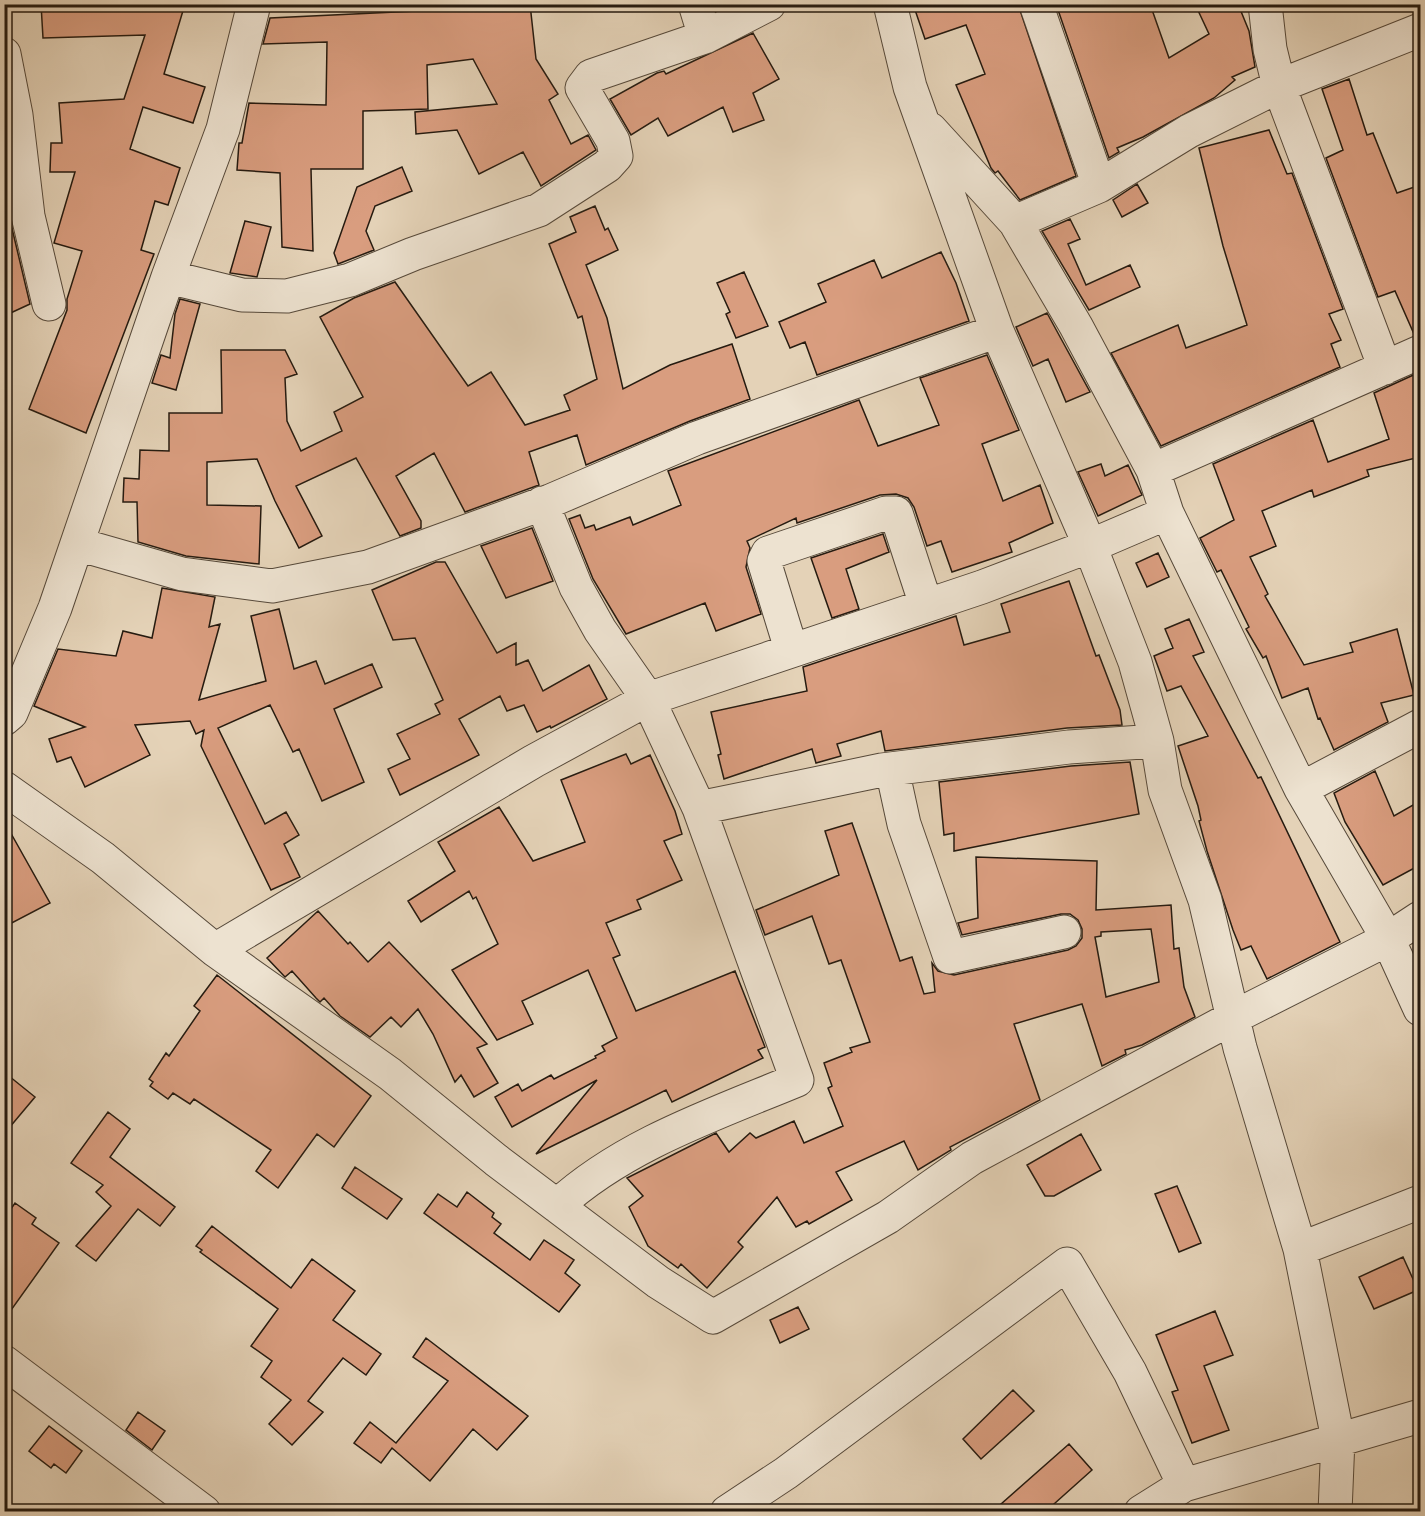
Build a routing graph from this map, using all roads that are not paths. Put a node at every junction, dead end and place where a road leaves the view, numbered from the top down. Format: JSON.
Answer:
{"nodes":[{"id":1,"x":254,"y":4,"type":"edge"},
{"id":2,"x":695,"y":4,"type":"edge"},
{"id":3,"x":769,"y":4,"type":"edge"},
{"id":4,"x":890,"y":4,"type":"edge"},
{"id":5,"x":1036,"y":4,"type":"edge"},
{"id":6,"x":1265,"y":4,"type":"edge"},
{"id":7,"x":1420,"y":30,"type":"edge"},
{"id":8,"x":705,"y":37,"type":"junction"},
{"id":9,"x":4,"y":54,"type":"edge"},
{"id":10,"x":1279,"y":86,"type":"junction"},
{"id":11,"x":921,"y":119,"type":"junction"},
{"id":12,"x":1099,"y":186,"type":"junction"},
{"id":13,"x":1015,"y":222,"type":"junction"},
{"id":14,"x":168,"y":277,"type":"junction"},
{"id":15,"x":49,"y":304,"type":"dead end"},
{"id":16,"x":998,"y":331,"type":"junction"},
{"id":17,"x":1420,"y":352,"type":"edge"},
{"id":18,"x":1385,"y":368,"type":"junction"},
{"id":19,"x":1153,"y":470,"type":"junction"},
{"id":20,"x":542,"y":503,"type":"junction"},
{"id":21,"x":1167,"y":513,"type":"junction"},
{"id":22,"x":77,"y":544,"type":"junction"},
{"id":23,"x":1090,"y":546,"type":"junction"},
{"id":24,"x":926,"y":605,"type":"junction"},
{"id":25,"x":791,"y":649,"type":"junction"},
{"id":26,"x":648,"y":699,"type":"junction"},
{"id":27,"x":4,"y":718,"type":"edge"},
{"id":28,"x":1420,"y":726,"type":"edge"},
{"id":29,"x":1157,"y":741,"type":"junction"},
{"id":30,"x":892,"y":770,"type":"junction"},
{"id":31,"x":4,"y":788,"type":"edge"},
{"id":32,"x":1300,"y":789,"type":"junction"},
{"id":33,"x":699,"y":807,"type":"junction"},
{"id":34,"x":1420,"y":918,"type":"edge"},
{"id":35,"x":1064,"y":932,"type":"dead end"},
{"id":36,"x":1388,"y":939,"type":"junction"},
{"id":37,"x":215,"y":950,"type":"junction"},
{"id":38,"x":1420,"y":1009,"type":"edge"},
{"id":39,"x":1234,"y":1017,"type":"junction"},
{"id":40,"x":1420,"y":1202,"type":"edge"},
{"id":41,"x":557,"y":1206,"type":"junction"},
{"id":42,"x":1300,"y":1249,"type":"junction"},
{"id":43,"x":4,"y":1362,"type":"edge"},
{"id":44,"x":1420,"y":1416,"type":"edge"},
{"id":45,"x":1338,"y":1439,"type":"junction"},
{"id":46,"x":1184,"y":1485,"type":"junction"},
{"id":47,"x":204,"y":1512,"type":"edge"},
{"id":48,"x":727,"y":1512,"type":"edge"},
{"id":49,"x":1141,"y":1512,"type":"edge"},
{"id":50,"x":1335,"y":1512,"type":"edge"}],
"edges":[{"from":1,"to":14,"type":"street"},
{"from":2,"to":8,"type":"street"},
{"from":3,"to":8,"type":"street"},
{"from":4,"to":11,"type":"street"},
{"from":5,"to":12,"type":"street"},
{"from":6,"to":10,"type":"street"},
{"from":7,"to":10,"type":"street"},
{"from":8,"to":14,"type":"street"},
{"from":9,"to":15,"type":"street"},
{"from":10,"to":12,"type":"street"},
{"from":10,"to":18,"type":"street"},
{"from":11,"to":13,"type":"street"},
{"from":11,"to":16,"type":"street"},
{"from":12,"to":13,"type":"street"},
{"from":13,"to":19,"type":"street"},
{"from":14,"to":22,"type":"street"},
{"from":16,"to":20,"type":"street"},
{"from":16,"to":23,"type":"street"},
{"from":17,"to":18,"type":"street"},
{"from":18,"to":19,"type":"street"},
{"from":19,"to":21,"type":"street"},
{"from":20,"to":22,"type":"street"},
{"from":20,"to":26,"type":"street"},
{"from":21,"to":23,"type":"street"},
{"from":21,"to":32,"type":"street"},
{"from":22,"to":27,"type":"street"},
{"from":23,"to":24,"type":"street"},
{"from":23,"to":29,"type":"street"},
{"from":24,"to":25,"type":"street"},
{"from":24,"to":25,"type":"street"},
{"from":25,"to":26,"type":"street"},
{"from":26,"to":33,"type":"street"},
{"from":26,"to":37,"type":"street"},
{"from":28,"to":32,"type":"street"},
{"from":29,"to":30,"type":"street"},
{"from":29,"to":39,"type":"street"},
{"from":30,"to":33,"type":"street"},
{"from":30,"to":35,"type":"street"},
{"from":31,"to":37,"type":"street"},
{"from":32,"to":36,"type":"street"},
{"from":33,"to":41,"type":"street"},
{"from":34,"to":36,"type":"street"},
{"from":36,"to":38,"type":"street"},
{"from":36,"to":39,"type":"street"},
{"from":37,"to":41,"type":"street"},
{"from":39,"to":41,"type":"street"},
{"from":39,"to":42,"type":"street"},
{"from":40,"to":42,"type":"street"},
{"from":42,"to":45,"type":"street"},
{"from":43,"to":47,"type":"street"},
{"from":44,"to":45,"type":"street"},
{"from":45,"to":46,"type":"street"},
{"from":45,"to":50,"type":"street"},
{"from":46,"to":48,"type":"street"},
{"from":46,"to":49,"type":"street"}]}
